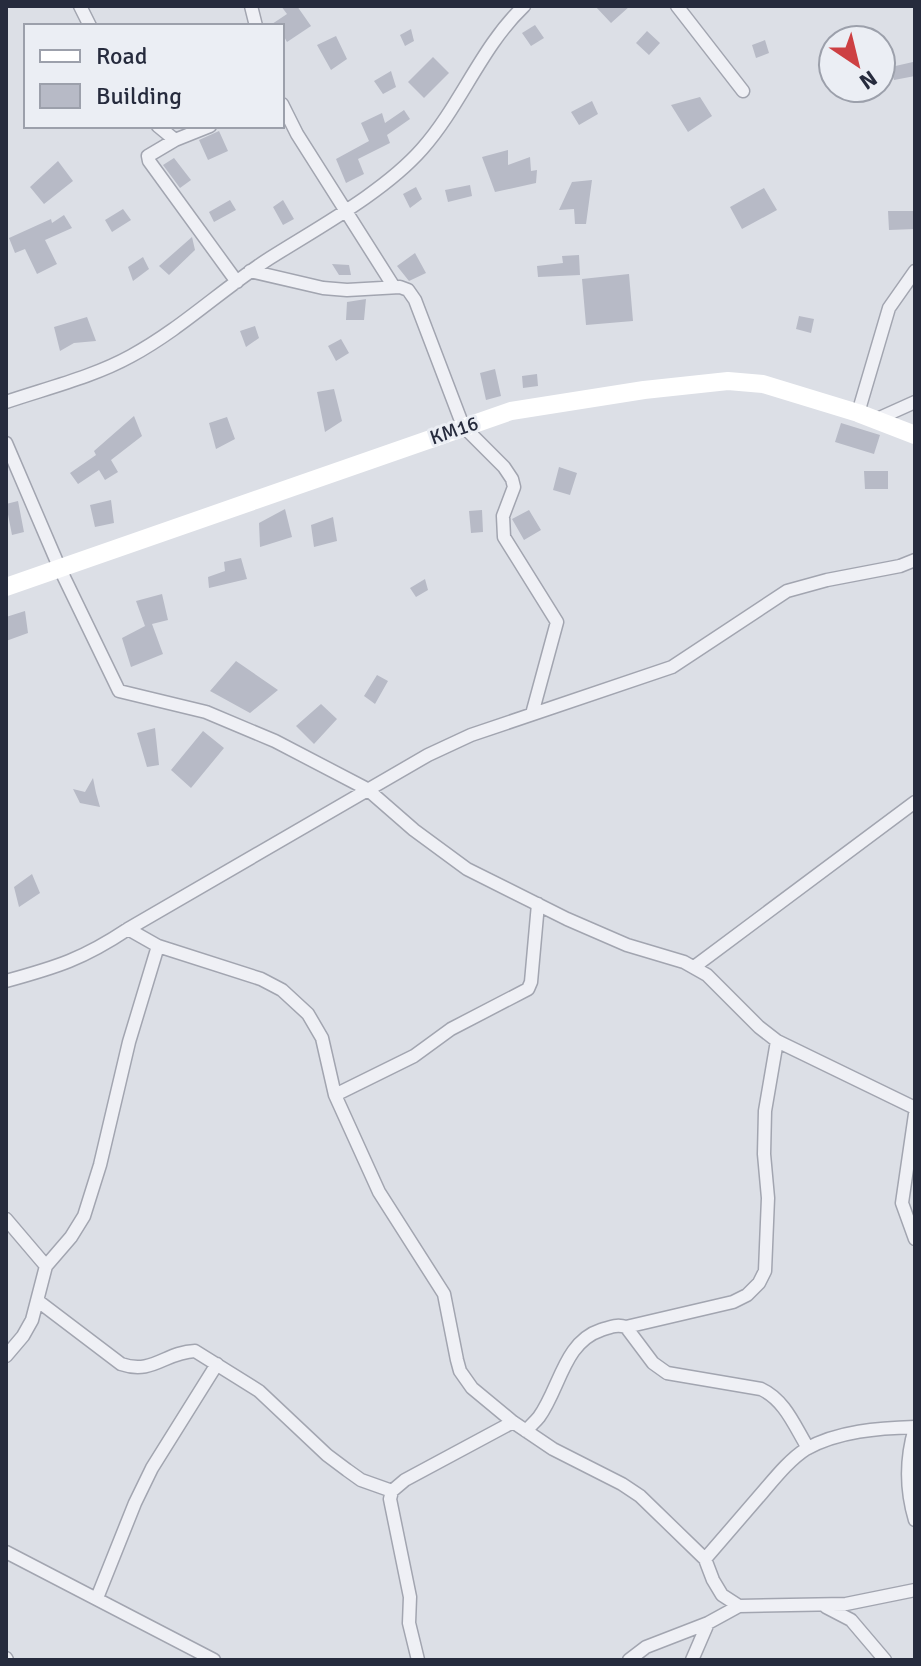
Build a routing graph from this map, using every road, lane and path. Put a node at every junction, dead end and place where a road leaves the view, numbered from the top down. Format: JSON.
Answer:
{"nodes":[{"id":1,"x":80,"y":6,"type":"edge"},
{"id":2,"x":524,"y":6,"type":"edge"},
{"id":3,"x":677,"y":6,"type":"edge"},
{"id":4,"x":89,"y":24,"type":"edge"},
{"id":5,"x":743,"y":91,"type":"dead end"},
{"id":6,"x":284,"y":108,"type":"edge"},
{"id":7,"x":160,"y":128,"type":"edge"},
{"id":8,"x":205,"y":128,"type":"edge"},
{"id":9,"x":175,"y":140,"type":"junction"},
{"id":10,"x":346,"y":210,"type":"junction"},
{"id":11,"x":250,"y":271,"type":"junction"},
{"id":12,"x":915,"y":271,"type":"edge"},
{"id":13,"x":237,"y":282,"type":"junction"},
{"id":14,"x":394,"y":287,"type":"junction"},
{"id":15,"x":6,"y":402,"type":"edge"},
{"id":16,"x":915,"y":402,"type":"edge"},
{"id":17,"x":867,"y":417,"type":"junction"},
{"id":18,"x":463,"y":426,"type":"junction"},
{"id":19,"x":915,"y":435,"type":"edge"},
{"id":20,"x":6,"y":443,"type":"edge"},
{"id":21,"x":915,"y":560,"type":"edge"},
{"id":22,"x":60,"y":569,"type":"junction"},
{"id":23,"x":6,"y":587,"type":"edge"},
{"id":24,"x":532,"y":714,"type":"junction"},
{"id":25,"x":367,"y":789,"type":"junction"},
{"id":26,"x":915,"y":802,"type":"edge"},
{"id":27,"x":538,"y":904,"type":"junction"},
{"id":28,"x":128,"y":929,"type":"junction"},
{"id":29,"x":158,"y":946,"type":"junction"},
{"id":30,"x":694,"y":967,"type":"junction"},
{"id":31,"x":6,"y":981,"type":"edge"},
{"id":32,"x":777,"y":1041,"type":"junction"},
{"id":33,"x":335,"y":1095,"type":"junction"},
{"id":34,"x":915,"y":1111,"type":"edge"},
{"id":35,"x":6,"y":1219,"type":"edge"},
{"id":36,"x":915,"y":1239,"type":"edge"},
{"id":37,"x":46,"y":1266,"type":"junction"},
{"id":38,"x":38,"y":1301,"type":"junction"},
{"id":39,"x":626,"y":1327,"type":"junction"},
{"id":40,"x":6,"y":1356,"type":"edge"},
{"id":41,"x":217,"y":1364,"type":"junction"},
{"id":42,"x":513,"y":1422,"type":"junction"},
{"id":43,"x":915,"y":1428,"type":"edge"},
{"id":44,"x":526,"y":1431,"type":"junction"},
{"id":45,"x":808,"y":1448,"type":"junction"},
{"id":46,"x":392,"y":1491,"type":"junction"},
{"id":47,"x":915,"y":1520,"type":"edge"},
{"id":48,"x":6,"y":1552,"type":"edge"},
{"id":49,"x":705,"y":1559,"type":"junction"},
{"id":50,"x":915,"y":1590,"type":"edge"},
{"id":51,"x":97,"y":1598,"type":"junction"},
{"id":52,"x":739,"y":1606,"type":"junction"},
{"id":53,"x":823,"y":1606,"type":"junction"},
{"id":54,"x":708,"y":1623,"type":"junction"},
{"id":55,"x":214,"y":1660,"type":"edge"},
{"id":56,"x":418,"y":1660,"type":"edge"},
{"id":57,"x":629,"y":1660,"type":"edge"},
{"id":58,"x":692,"y":1660,"type":"edge"},
{"id":59,"x":885,"y":1660,"type":"edge"}],
"edges":[{"from":1,"to":4,"type":"street"},
{"from":2,"to":10,"type":"street"},
{"from":3,"to":5,"type":"street"},
{"from":6,"to":10,"type":"street"},
{"from":7,"to":9,"type":"street"},
{"from":8,"to":9,"type":"street"},
{"from":9,"to":13,"type":"street"},
{"from":10,"to":11,"type":"street"},
{"from":10,"to":14,"type":"street"},
{"from":11,"to":13,"type":"street"},
{"from":11,"to":14,"type":"street"},
{"from":12,"to":17,"type":"street"},
{"from":13,"to":15,"type":"street"},
{"from":14,"to":18,"type":"street"},
{"from":16,"to":17,"type":"street"},
{"from":17,"to":18,"type":"street","name":"KM16"},
{"from":17,"to":19,"type":"street","name":"KM16"},
{"from":18,"to":22,"type":"street","name":"KM16"},
{"from":18,"to":24,"type":"street"},
{"from":20,"to":22,"type":"street"},
{"from":21,"to":24,"type":"street"},
{"from":22,"to":23,"type":"street","name":"KM16"},
{"from":22,"to":25,"type":"street"},
{"from":24,"to":25,"type":"street"},
{"from":25,"to":27,"type":"street"},
{"from":25,"to":28,"type":"street"},
{"from":26,"to":30,"type":"street"},
{"from":27,"to":30,"type":"street"},
{"from":27,"to":33,"type":"street"},
{"from":28,"to":29,"type":"street"},
{"from":28,"to":31,"type":"street"},
{"from":29,"to":33,"type":"street"},
{"from":29,"to":37,"type":"street"},
{"from":30,"to":32,"type":"street"},
{"from":32,"to":34,"type":"street"},
{"from":32,"to":39,"type":"street"},
{"from":33,"to":42,"type":"street"},
{"from":34,"to":36,"type":"street"},
{"from":35,"to":37,"type":"street"},
{"from":37,"to":38,"type":"street"},
{"from":38,"to":40,"type":"street"},
{"from":38,"to":41,"type":"street"},
{"from":39,"to":44,"type":"street"},
{"from":39,"to":45,"type":"street"},
{"from":41,"to":46,"type":"street"},
{"from":41,"to":51,"type":"street"},
{"from":42,"to":44,"type":"street"},
{"from":42,"to":46,"type":"street"},
{"from":43,"to":45,"type":"street"},
{"from":43,"to":47,"type":"street"},
{"from":44,"to":49,"type":"street"},
{"from":45,"to":49,"type":"street"},
{"from":46,"to":56,"type":"street"},
{"from":48,"to":51,"type":"street"},
{"from":49,"to":52,"type":"street"},
{"from":50,"to":53,"type":"street"},
{"from":51,"to":55,"type":"street"},
{"from":52,"to":53,"type":"street"},
{"from":52,"to":54,"type":"street"},
{"from":53,"to":59,"type":"street"},
{"from":54,"to":57,"type":"street"},
{"from":54,"to":58,"type":"street"}]}
